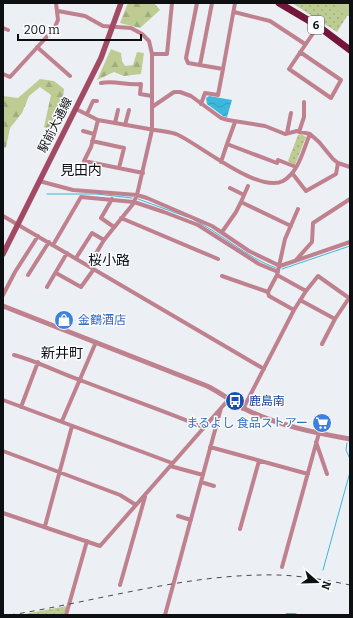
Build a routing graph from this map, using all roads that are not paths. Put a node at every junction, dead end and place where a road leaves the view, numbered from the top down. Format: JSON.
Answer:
{"nodes":[{"id":1,"x":56,"y":3,"type":"edge"},
{"id":2,"x":121,"y":3,"type":"edge"},
{"id":3,"x":172,"y":3,"type":"edge"},
{"id":4,"x":197,"y":3,"type":"edge"},
{"id":5,"x":212,"y":3,"type":"edge"},
{"id":6,"x":235,"y":3,"type":"edge"},
{"id":7,"x":279,"y":3,"type":"edge"},
{"id":8,"x":58,"y":11,"type":"junction"},
{"id":9,"x":234,"y":12,"type":"junction"},
{"id":10,"x":318,"y":26,"type":"junction"},
{"id":11,"x":3,"y":28,"type":"edge"},
{"id":12,"x":113,"y":28,"type":"junction"},
{"id":13,"x":8,"y":30,"type":"dead end"},
{"id":14,"x":305,"y":44,"type":"junction"},
{"id":15,"x":37,"y":46,"type":"junction"},
{"id":16,"x":350,"y":50,"type":"edge"},
{"id":17,"x":300,"y":52,"type":"junction"},
{"id":18,"x":152,"y":54,"type":"junction"},
{"id":19,"x":200,"y":65,"type":"junction"},
{"id":20,"x":223,"y":69,"type":"junction"},
{"id":21,"x":3,"y":74,"type":"edge"},
{"id":22,"x":70,"y":76,"type":"dead end"},
{"id":23,"x":101,"y":83,"type":"dead end"},
{"id":24,"x":152,"y":96,"type":"junction"},
{"id":25,"x":98,"y":101,"type":"dead end"},
{"id":26,"x":304,"y":102,"type":"dead end"},
{"id":27,"x":201,"y":104,"type":"junction"},
{"id":28,"x":152,"y":107,"type":"junction"},
{"id":29,"x":76,"y":109,"type":"junction"},
{"id":30,"x":118,"y":110,"type":"dead end"},
{"id":31,"x":129,"y":110,"type":"dead end"},
{"id":32,"x":291,"y":113,"type":"dead end"},
{"id":33,"x":87,"y":114,"type":"junction"},
{"id":34,"x":98,"y":120,"type":"junction"},
{"id":35,"x":235,"y":122,"type":"junction"},
{"id":36,"x":115,"y":123,"type":"junction"},
{"id":37,"x":125,"y":125,"type":"junction"},
{"id":38,"x":152,"y":130,"type":"junction"},
{"id":39,"x":83,"y":131,"type":"dead end"},
{"id":40,"x":300,"y":132,"type":"junction"},
{"id":41,"x":287,"y":133,"type":"junction"},
{"id":42,"x":94,"y":134,"type":"junction"},
{"id":43,"x":310,"y":134,"type":"junction"},
{"id":44,"x":92,"y":141,"type":"junction"},
{"id":45,"x":227,"y":144,"type":"junction"},
{"id":46,"x":221,"y":162,"type":"junction"},
{"id":47,"x":338,"y":163,"type":"junction"},
{"id":48,"x":350,"y":166,"type":"edge"},
{"id":49,"x":296,"y":167,"type":"junction"},
{"id":50,"x":119,"y":168,"type":"junction"},
{"id":51,"x":143,"y":173,"type":"junction"},
{"id":52,"x":292,"y":173,"type":"junction"},
{"id":53,"x":39,"y":181,"type":"junction"},
{"id":54,"x":248,"y":186,"type":"dead end"},
{"id":55,"x":230,"y":188,"type":"dead end"},
{"id":56,"x":137,"y":195,"type":"junction"},
{"id":57,"x":244,"y":195,"type":"junction"},
{"id":58,"x":112,"y":199,"type":"junction"},
{"id":59,"x":350,"y":199,"type":"edge"},
{"id":60,"x":134,"y":202,"type":"junction"},
{"id":61,"x":241,"y":202,"type":"junction"},
{"id":62,"x":298,"y":209,"type":"dead end"},
{"id":63,"x":3,"y":216,"type":"edge"},
{"id":64,"x":121,"y":218,"type":"junction"},
{"id":65,"x":18,"y":224,"type":"junction"},
{"id":66,"x":291,"y":226,"type":"junction"},
{"id":67,"x":114,"y":227,"type":"junction"},
{"id":68,"x":222,"y":232,"type":"junction"},
{"id":69,"x":38,"y":236,"type":"junction"},
{"id":70,"x":104,"y":240,"type":"junction"},
{"id":71,"x":350,"y":242,"type":"edge"},
{"id":72,"x":51,"y":244,"type":"junction"},
{"id":73,"x":67,"y":253,"type":"junction"},
{"id":74,"x":3,"y":254,"type":"edge"},
{"id":75,"x":76,"y":258,"type":"junction"},
{"id":76,"x":218,"y":259,"type":"dead end"},
{"id":77,"x":296,"y":260,"type":"junction"},
{"id":78,"x":88,"y":265,"type":"junction"},
{"id":79,"x":280,"y":266,"type":"junction"},
{"id":80,"x":94,"y":269,"type":"junction"},
{"id":81,"x":56,"y":273,"type":"junction"},
{"id":82,"x":278,"y":274,"type":"junction"},
{"id":83,"x":28,"y":275,"type":"dead end"},
{"id":84,"x":222,"y":276,"type":"dead end"},
{"id":85,"x":47,"y":287,"type":"dead end"},
{"id":86,"x":306,"y":291,"type":"junction"},
{"id":87,"x":268,"y":292,"type":"junction"},
{"id":88,"x":3,"y":295,"type":"edge"},
{"id":89,"x":300,"y":300,"type":"junction"},
{"id":90,"x":3,"y":306,"type":"edge"},
{"id":91,"x":294,"y":310,"type":"junction"},
{"id":92,"x":335,"y":319,"type":"junction"},
{"id":93,"x":96,"y":342,"type":"junction"},
{"id":94,"x":322,"y":344,"type":"dead end"},
{"id":95,"x":14,"y":355,"type":"dead end"},
{"id":96,"x":38,"y":362,"type":"junction"},
{"id":97,"x":264,"y":369,"type":"junction"},
{"id":98,"x":80,"y":380,"type":"junction"},
{"id":99,"x":229,"y":399,"type":"junction"},
{"id":100,"x":3,"y":400,"type":"edge"},
{"id":101,"x":21,"y":407,"type":"junction"},
{"id":102,"x":221,"y":407,"type":"junction"},
{"id":103,"x":243,"y":409,"type":"junction"},
{"id":104,"x":62,"y":421,"type":"junction"},
{"id":105,"x":72,"y":426,"type":"junction"},
{"id":106,"x":203,"y":427,"type":"junction"},
{"id":107,"x":318,"y":433,"type":"junction"},
{"id":108,"x":350,"y":439,"type":"edge"},
{"id":109,"x":316,"y":442,"type":"junction"},
{"id":110,"x":210,"y":447,"type":"junction"},
{"id":111,"x":3,"y":452,"type":"edge"},
{"id":112,"x":259,"y":461,"type":"junction"},
{"id":113,"x":171,"y":465,"type":"junction"},
{"id":114,"x":60,"y":472,"type":"junction"},
{"id":115,"x":308,"y":474,"type":"junction"},
{"id":116,"x":327,"y":474,"type":"dead end"},
{"id":117,"x":203,"y":476,"type":"junction"},
{"id":118,"x":201,"y":482,"type":"junction"},
{"id":119,"x":214,"y":486,"type":"dead end"},
{"id":120,"x":145,"y":494,"type":"junction"},
{"id":121,"x":136,"y":505,"type":"junction"},
{"id":122,"x":3,"y":512,"type":"edge"},
{"id":123,"x":178,"y":516,"type":"dead end"},
{"id":124,"x":191,"y":520,"type":"junction"},
{"id":125,"x":45,"y":526,"type":"junction"},
{"id":126,"x":240,"y":529,"type":"dead end"},
{"id":127,"x":87,"y":541,"type":"junction"},
{"id":128,"x":282,"y":567,"type":"dead end"},
{"id":129,"x":120,"y":585,"type":"dead end"},
{"id":130,"x":66,"y":615,"type":"edge"},
{"id":131,"x":165,"y":615,"type":"edge"},
{"id":132,"x":287,"y":615,"type":"edge"},
{"id":133,"x":295,"y":615,"type":"edge"}],
"edges":[{"from":1,"to":8,"type":"street"},
{"from":2,"to":12,"type":"main road","name":"駅前大通線"},
{"from":3,"to":18,"type":"street"},
{"from":4,"to":19,"type":"street"},
{"from":5,"to":19,"type":"street"},
{"from":6,"to":9,"type":"street"},
{"from":7,"to":10,"type":"highway","number":"6"},
{"from":8,"to":12,"type":"street"},
{"from":8,"to":15,"type":"street"},
{"from":9,"to":14,"type":"street"},
{"from":9,"to":20,"type":"street"},
{"from":10,"to":14,"type":"street"},
{"from":10,"to":16,"type":"highway","number":"6"},
{"from":11,"to":13,"type":"street"},
{"from":12,"to":18,"type":"street"},
{"from":12,"to":29,"type":"main road","name":"駅前大通線"},
{"from":14,"to":17,"type":"street"},
{"from":15,"to":21,"type":"street"},
{"from":15,"to":22,"type":"street"},
{"from":17,"to":17,"type":"street"},
{"from":18,"to":24,"type":"street"},
{"from":19,"to":20,"type":"street"},
{"from":20,"to":27,"type":"street"},
{"from":23,"to":24,"type":"street"},
{"from":24,"to":28,"type":"street"},
{"from":25,"to":33,"type":"street"},
{"from":26,"to":40,"type":"street"},
{"from":27,"to":28,"type":"street"},
{"from":27,"to":35,"type":"street"},
{"from":28,"to":38,"type":"street"},
{"from":29,"to":33,"type":"street"},
{"from":29,"to":53,"type":"main road","name":"駅前大通線"},
{"from":30,"to":36,"type":"street"},
{"from":31,"to":37,"type":"street"},
{"from":32,"to":41,"type":"street"},
{"from":33,"to":34,"type":"street"},
{"from":34,"to":36,"type":"street"},
{"from":34,"to":42,"type":"street"},
{"from":35,"to":41,"type":"street"},
{"from":35,"to":45,"type":"street"},
{"from":36,"to":37,"type":"street"},
{"from":37,"to":38,"type":"street"},
{"from":38,"to":46,"type":"street"},
{"from":38,"to":51,"type":"street"},
{"from":39,"to":42,"type":"street"},
{"from":40,"to":41,"type":"street"},
{"from":40,"to":43,"type":"street"},
{"from":42,"to":44,"type":"street"},
{"from":43,"to":47,"type":"street"},
{"from":43,"to":49,"type":"street"},
{"from":44,"to":50,"type":"street"},
{"from":44,"to":50,"type":"street"},
{"from":45,"to":46,"type":"street"},
{"from":45,"to":49,"type":"street"},
{"from":46,"to":52,"type":"street"},
{"from":47,"to":48,"type":"street"},
{"from":47,"to":52,"type":"street"},
{"from":49,"to":52,"type":"street"},
{"from":50,"to":51,"type":"street"},
{"from":51,"to":56,"type":"street"},
{"from":53,"to":56,"type":"street"},
{"from":53,"to":65,"type":"main road","name":"駅前大通線"},
{"from":54,"to":57,"type":"street"},
{"from":55,"to":57,"type":"street"},
{"from":56,"to":60,"type":"street"},
{"from":56,"to":68,"type":"street"},
{"from":57,"to":61,"type":"street"},
{"from":58,"to":60,"type":"street"},
{"from":58,"to":67,"type":"street"},
{"from":58,"to":72,"type":"street"},
{"from":59,"to":77,"type":"street"},
{"from":60,"to":64,"type":"street"},
{"from":60,"to":82,"type":"street"},
{"from":61,"to":66,"type":"street"},
{"from":61,"to":68,"type":"street"},
{"from":62,"to":66,"type":"street"},
{"from":63,"to":65,"type":"street"},
{"from":64,"to":67,"type":"street"},
{"from":64,"to":76,"type":"street"},
{"from":65,"to":69,"type":"street"},
{"from":65,"to":74,"type":"main road","name":"駅前大通線"},
{"from":66,"to":79,"type":"street"},
{"from":67,"to":70,"type":"street"},
{"from":68,"to":79,"type":"street"},
{"from":69,"to":72,"type":"street"},
{"from":69,"to":88,"type":"street"},
{"from":70,"to":75,"type":"street"},
{"from":70,"to":78,"type":"street"},
{"from":71,"to":77,"type":"street"},
{"from":72,"to":73,"type":"street"},
{"from":72,"to":83,"type":"street"},
{"from":73,"to":75,"type":"street"},
{"from":73,"to":81,"type":"street"},
{"from":75,"to":78,"type":"street"},
{"from":77,"to":79,"type":"street"},
{"from":78,"to":80,"type":"street"},
{"from":79,"to":82,"type":"street"},
{"from":80,"to":81,"type":"street"},
{"from":80,"to":97,"type":"street"},
{"from":81,"to":85,"type":"street"},
{"from":82,"to":86,"type":"street"},
{"from":82,"to":87,"type":"street"},
{"from":84,"to":87,"type":"street"},
{"from":86,"to":89,"type":"street"},
{"from":86,"to":92,"type":"street"},
{"from":87,"to":91,"type":"street"},
{"from":89,"to":91,"type":"street"},
{"from":89,"to":92,"type":"street"},
{"from":90,"to":93,"type":"street"},
{"from":91,"to":97,"type":"street"},
{"from":92,"to":94,"type":"street"},
{"from":93,"to":98,"type":"street"},
{"from":93,"to":99,"type":"street"},
{"from":95,"to":96,"type":"street"},
{"from":96,"to":98,"type":"street"},
{"from":96,"to":101,"type":"street"},
{"from":97,"to":103,"type":"street"},
{"from":98,"to":104,"type":"street"},
{"from":98,"to":106,"type":"street"},
{"from":99,"to":102,"type":"street"},
{"from":99,"to":103,"type":"street"},
{"from":100,"to":101,"type":"street"},
{"from":101,"to":104,"type":"street"},
{"from":102,"to":106,"type":"street"},
{"from":102,"to":110,"type":"street"},
{"from":103,"to":107,"type":"street"},
{"from":104,"to":105,"type":"street"},
{"from":105,"to":113,"type":"street"},
{"from":105,"to":114,"type":"street"},
{"from":106,"to":113,"type":"street"},
{"from":107,"to":108,"type":"street"},
{"from":107,"to":109,"type":"street"},
{"from":109,"to":115,"type":"street"},
{"from":109,"to":116,"type":"street"},
{"from":110,"to":112,"type":"street"},
{"from":110,"to":117,"type":"street"},
{"from":111,"to":114,"type":"street"},
{"from":112,"to":115,"type":"street"},
{"from":112,"to":126,"type":"street"},
{"from":113,"to":117,"type":"street"},
{"from":113,"to":120,"type":"street"},
{"from":114,"to":121,"type":"street"},
{"from":114,"to":125,"type":"street"},
{"from":115,"to":128,"type":"street"},
{"from":117,"to":118,"type":"street"},
{"from":118,"to":119,"type":"street"},
{"from":118,"to":124,"type":"street"},
{"from":120,"to":121,"type":"street"},
{"from":120,"to":129,"type":"street"},
{"from":121,"to":127,"type":"street"},
{"from":122,"to":125,"type":"street"},
{"from":123,"to":124,"type":"street"},
{"from":124,"to":131,"type":"street"},
{"from":125,"to":127,"type":"street"},
{"from":127,"to":130,"type":"street"},
{"from":132,"to":133,"type":"street"}]}
